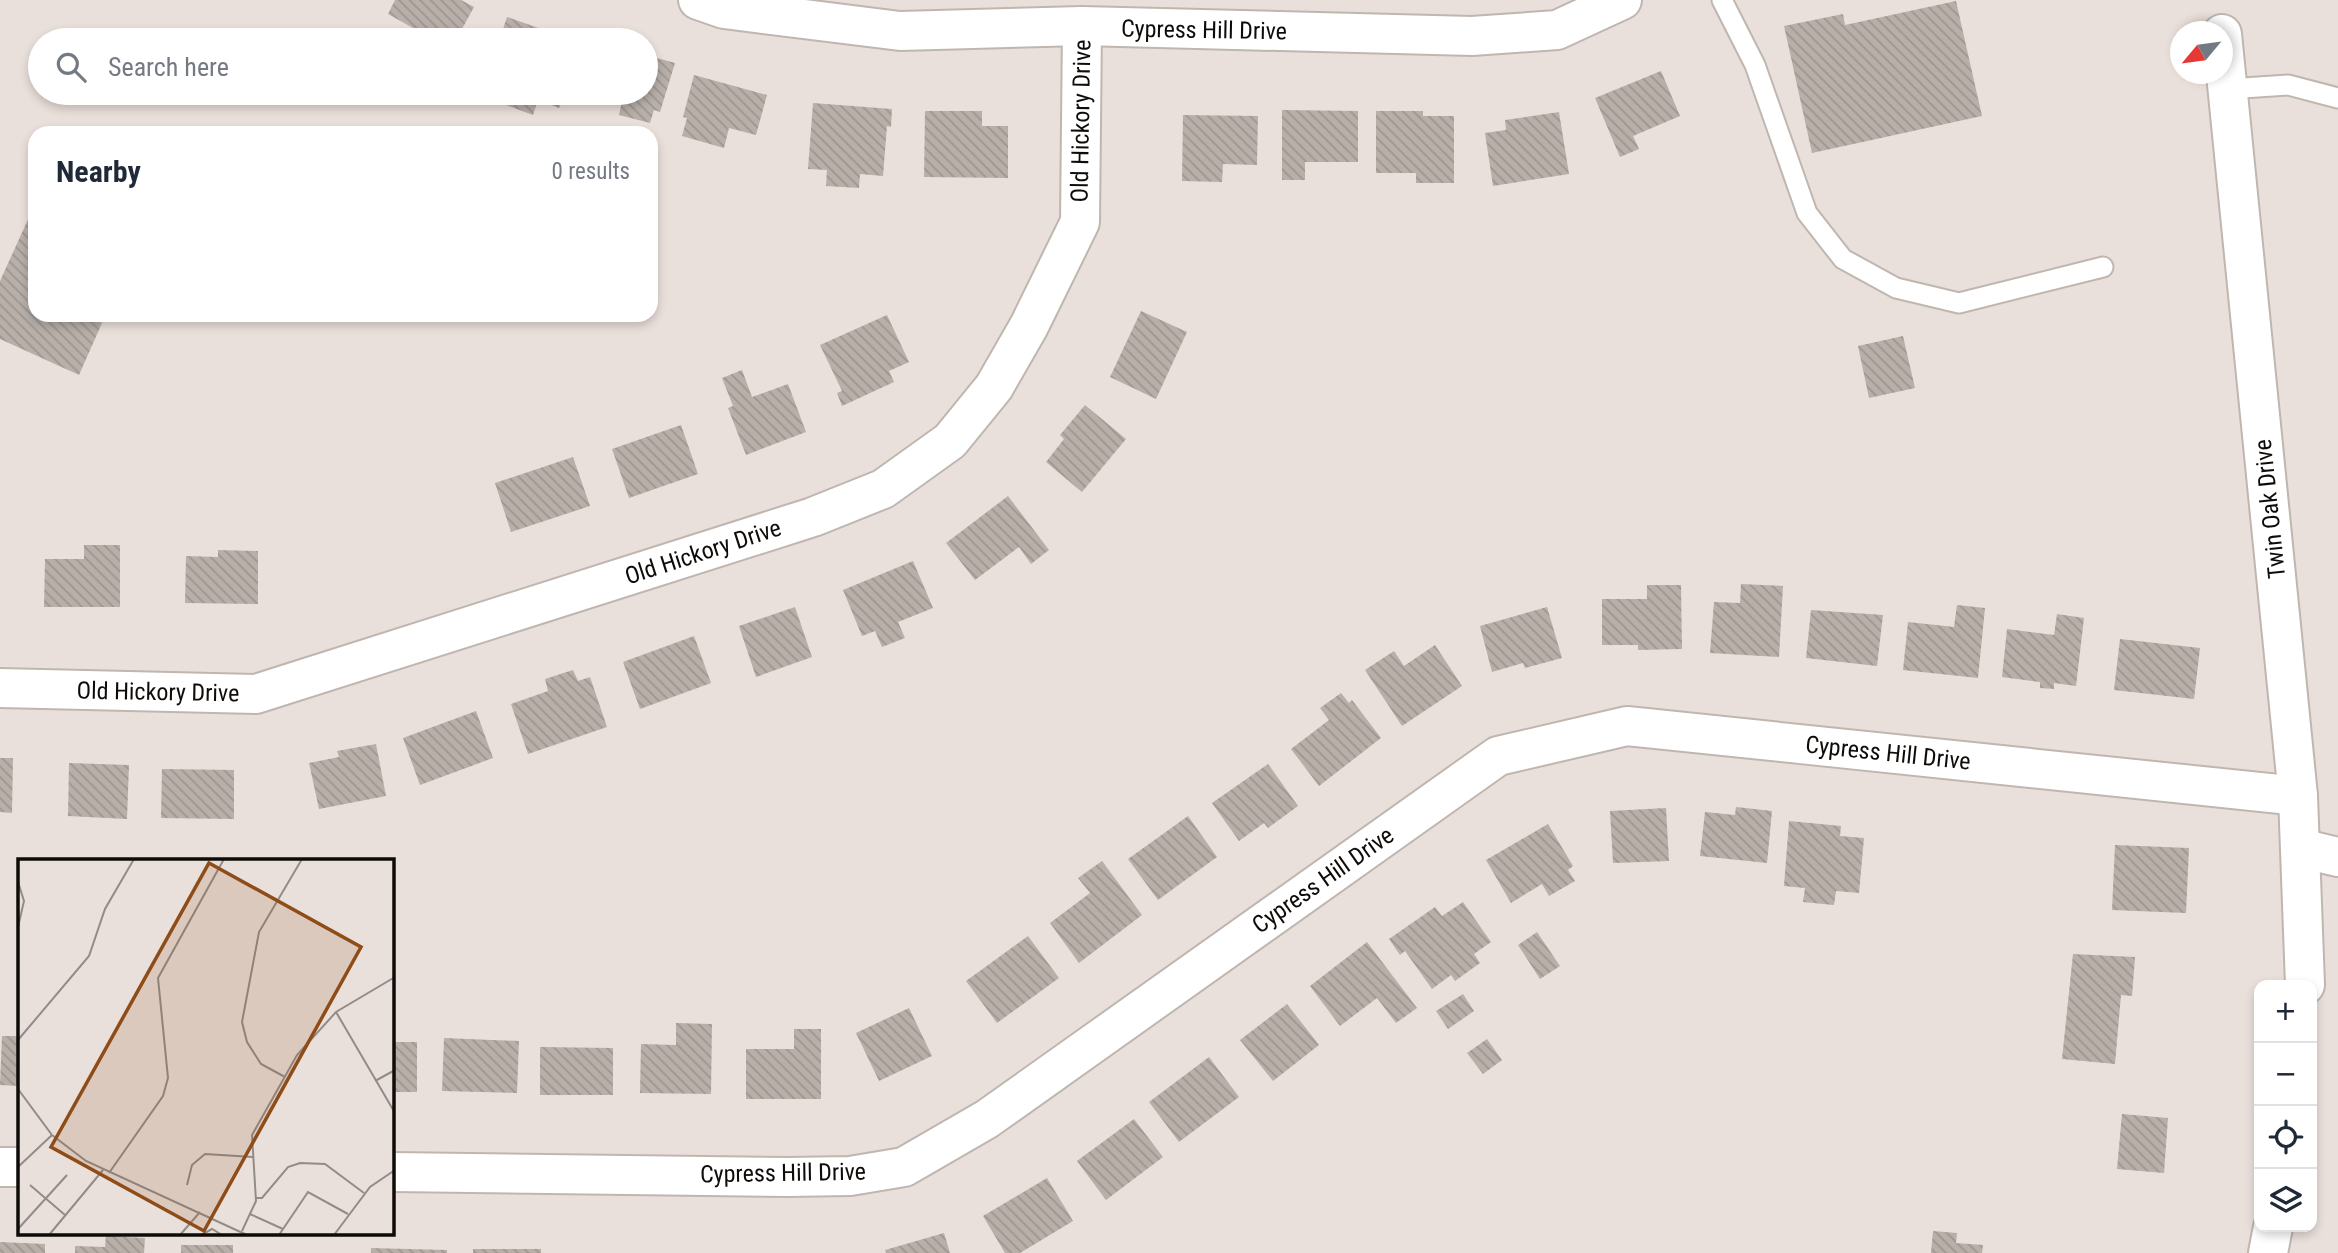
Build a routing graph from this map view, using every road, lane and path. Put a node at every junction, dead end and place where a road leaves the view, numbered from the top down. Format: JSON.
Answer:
{"nodes":[{"id":1,"x":698,"y":0,"type":"edge"},
{"id":2,"x":1622,"y":0,"type":"edge"},
{"id":3,"x":1722,"y":0,"type":"edge"},
{"id":4,"x":2219,"y":0,"type":"edge"},
{"id":5,"x":2221,"y":21,"type":"edge"},
{"id":6,"x":1082,"y":26,"type":"junction"},
{"id":7,"x":2227,"y":84,"type":"edge"},
{"id":8,"x":2228,"y":89,"type":"junction"},
{"id":9,"x":2338,"y":98,"type":"edge"},
{"id":10,"x":2103,"y":267,"type":"dead end"},
{"id":11,"x":0,"y":688,"type":"edge"},
{"id":12,"x":2298,"y":796,"type":"junction"},
{"id":13,"x":2300,"y":848,"type":"junction"},
{"id":14,"x":2338,"y":857,"type":"edge"},
{"id":15,"x":2305,"y":980,"type":"edge"},
{"id":16,"x":0,"y":1167,"type":"edge"},
{"id":17,"x":18,"y":1167,"type":"edge"},
{"id":18,"x":394,"y":1172,"type":"edge"},
{"id":19,"x":2272,"y":1232,"type":"edge"},
{"id":20,"x":2268,"y":1253,"type":"edge"}],
"edges":[{"from":1,"to":6,"type":"street","name":"Cypress Hill Drive"},
{"from":2,"to":6,"type":"street","name":"Cypress Hill Drive"},
{"from":3,"to":10,"type":"lane"},
{"from":4,"to":5,"type":"street","name":"Twin Oak Drive"},
{"from":6,"to":11,"type":"street","name":"Old Hickory Drive"},
{"from":7,"to":8,"type":"street","name":"Twin Oak Drive"},
{"from":8,"to":9,"type":"lane"},
{"from":8,"to":12,"type":"street","name":"Twin Oak Drive"},
{"from":12,"to":13,"type":"street","name":"Twin Oak Drive"},
{"from":12,"to":18,"type":"street","name":"Cypress Hill Drive"},
{"from":13,"to":14,"type":"street"},
{"from":13,"to":15,"type":"street","name":"Twin Oak Drive"},
{"from":16,"to":17,"type":"street"},
{"from":19,"to":20,"type":"street"}]}
